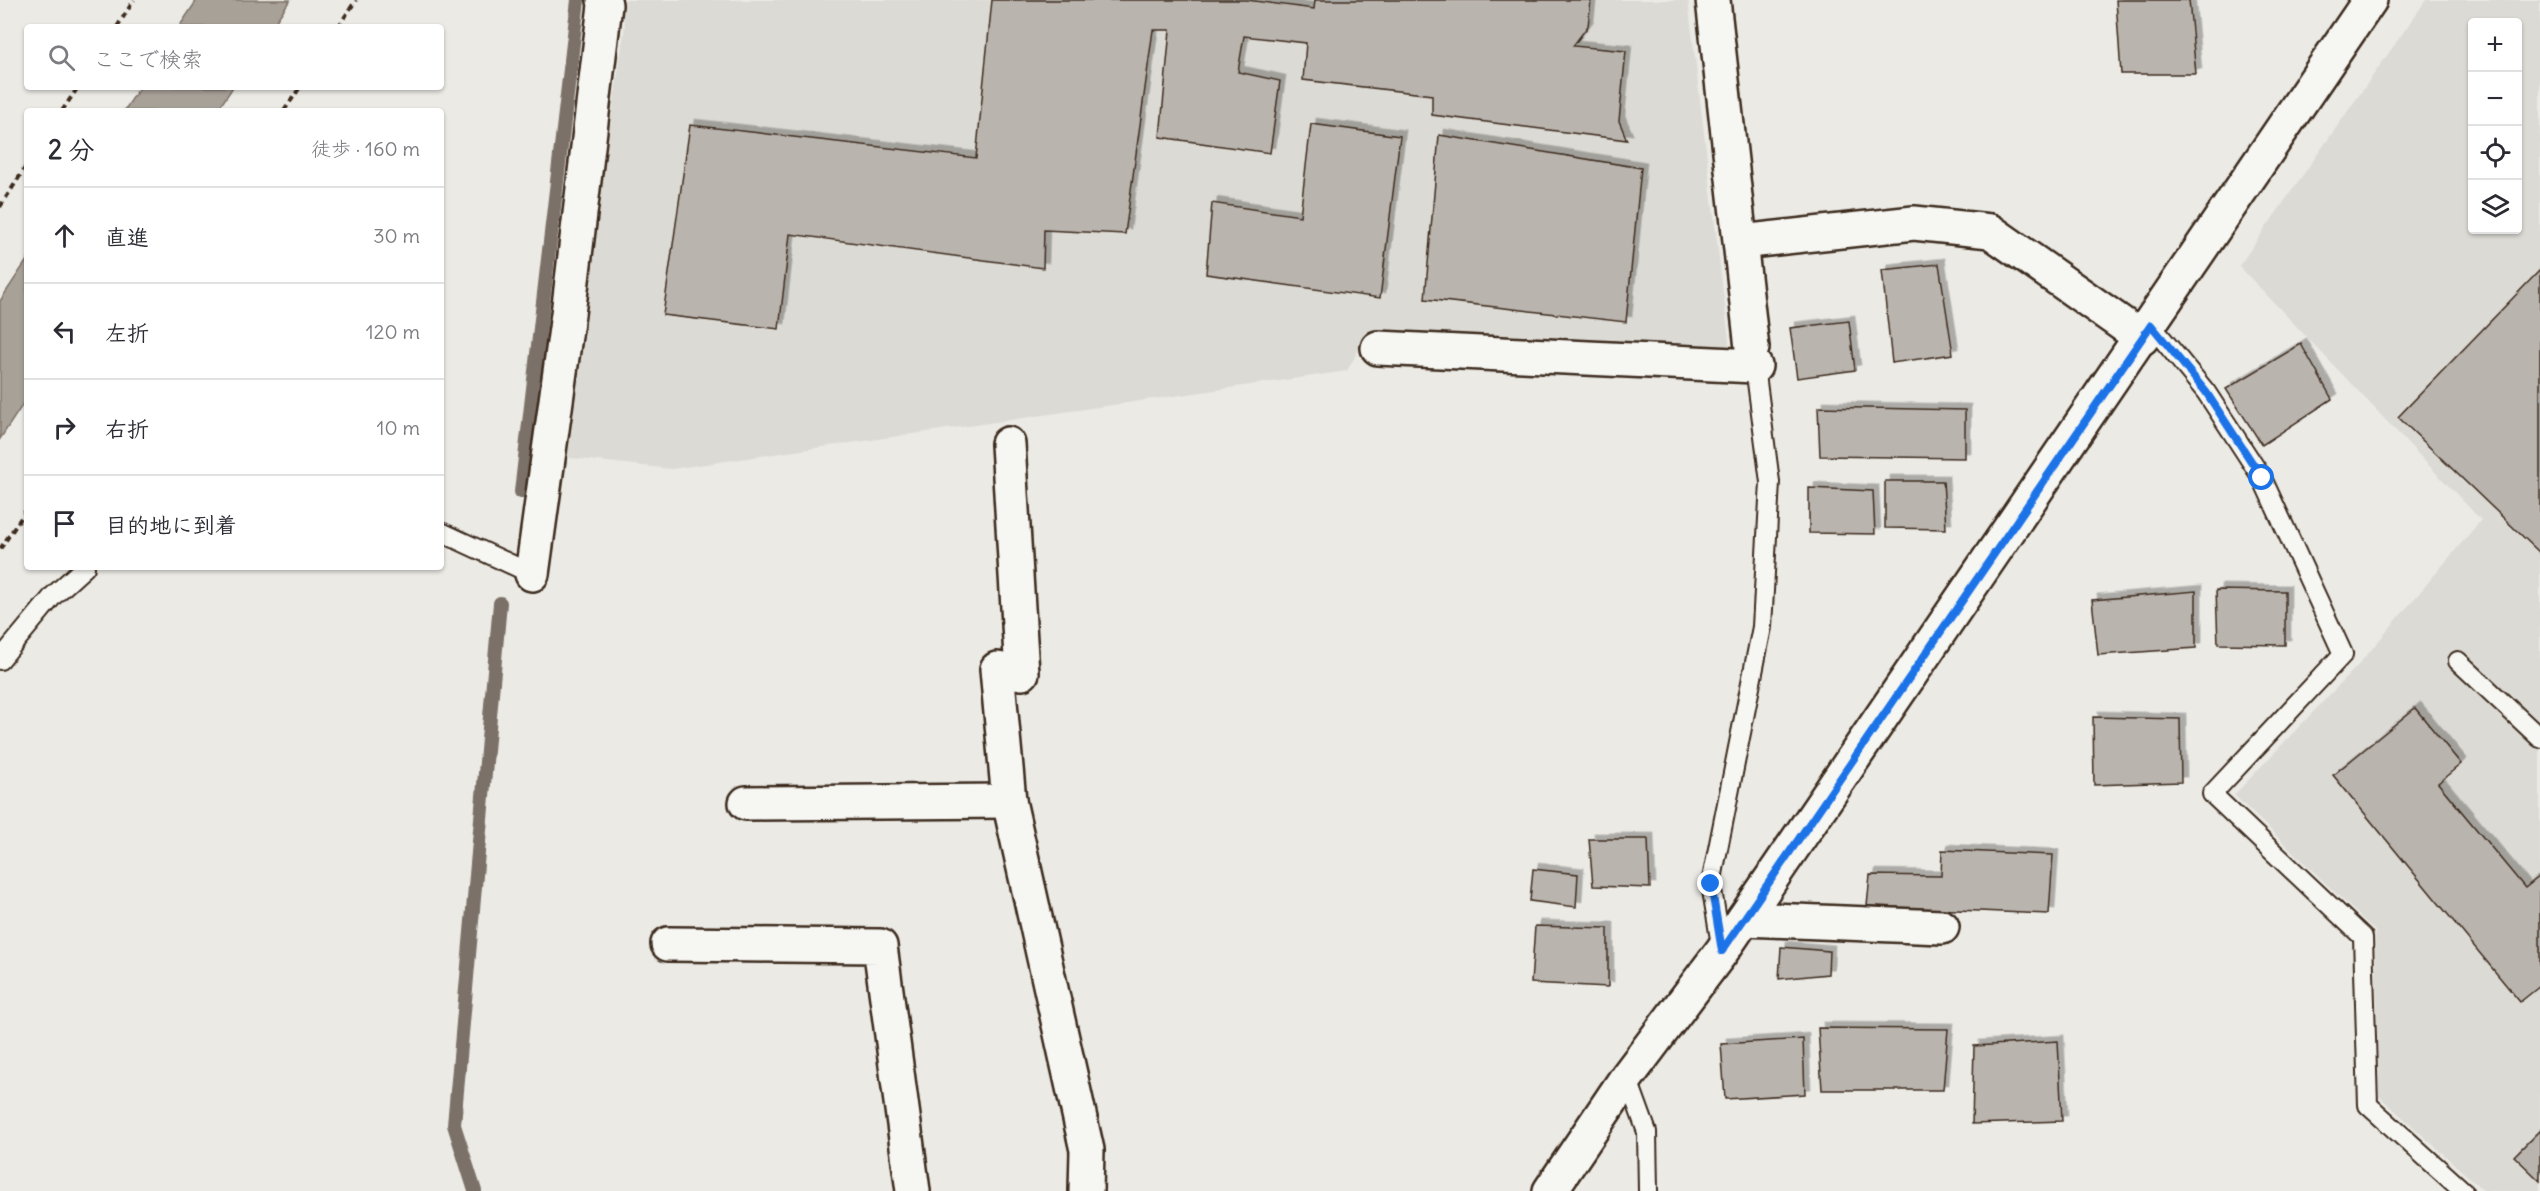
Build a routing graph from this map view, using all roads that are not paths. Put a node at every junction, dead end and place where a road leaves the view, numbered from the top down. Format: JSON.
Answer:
{"nodes":[{"id":1,"x":603,"y":0,"type":"edge"},
{"id":2,"x":1713,"y":0,"type":"edge"},
{"id":3,"x":2370,"y":0,"type":"edge"},
{"id":4,"x":1741,"y":242,"type":"junction"},
{"id":5,"x":2146,"y":332,"type":"junction"},
{"id":6,"x":1378,"y":348,"type":"dead end"},
{"id":7,"x":1754,"y":357,"type":"junction"},
{"id":8,"x":1008,"y":444,"type":"dead end"},
{"id":9,"x":444,"y":533,"type":"edge"},
{"id":10,"x":82,"y":570,"type":"edge"},
{"id":11,"x":532,"y":574,"type":"joint"},
{"id":12,"x":0,"y":660,"type":"edge"},
{"id":13,"x":2458,"y":661,"type":"dead end"},
{"id":14,"x":2540,"y":738,"type":"edge"},
{"id":15,"x":1009,"y":801,"type":"junction"},
{"id":16,"x":746,"y":803,"type":"dead end"},
{"id":17,"x":1744,"y":919,"type":"junction"},
{"id":18,"x":1942,"y":927,"type":"dead end"},
{"id":19,"x":668,"y":944,"type":"dead end"},
{"id":20,"x":1722,"y":951,"type":"junction"},
{"id":21,"x":1627,"y":1077,"type":"junction"},
{"id":22,"x":913,"y":1191,"type":"edge"},
{"id":23,"x":1086,"y":1191,"type":"edge"},
{"id":24,"x":1550,"y":1191,"type":"edge"},
{"id":25,"x":1648,"y":1191,"type":"edge"},
{"id":26,"x":2463,"y":1191,"type":"edge"}],
"edges":[{"from":1,"to":11,"type":"street"},
{"from":2,"to":4,"type":"street"},
{"from":3,"to":5,"type":"street"},
{"from":4,"to":5,"type":"street"},
{"from":4,"to":7,"type":"street"},
{"from":5,"to":17,"type":"street"},
{"from":5,"to":26,"type":"lane"},
{"from":6,"to":7,"type":"street"},
{"from":7,"to":20,"type":"lane"},
{"from":8,"to":15,"type":"street"},
{"from":9,"to":11,"type":"lane"},
{"from":10,"to":12,"type":"lane"},
{"from":13,"to":14,"type":"lane"},
{"from":15,"to":16,"type":"street"},
{"from":15,"to":23,"type":"street"},
{"from":17,"to":18,"type":"street"},
{"from":17,"to":20,"type":"street"},
{"from":19,"to":22,"type":"street"},
{"from":20,"to":21,"type":"street"},
{"from":21,"to":24,"type":"street"},
{"from":21,"to":25,"type":"lane"}]}
